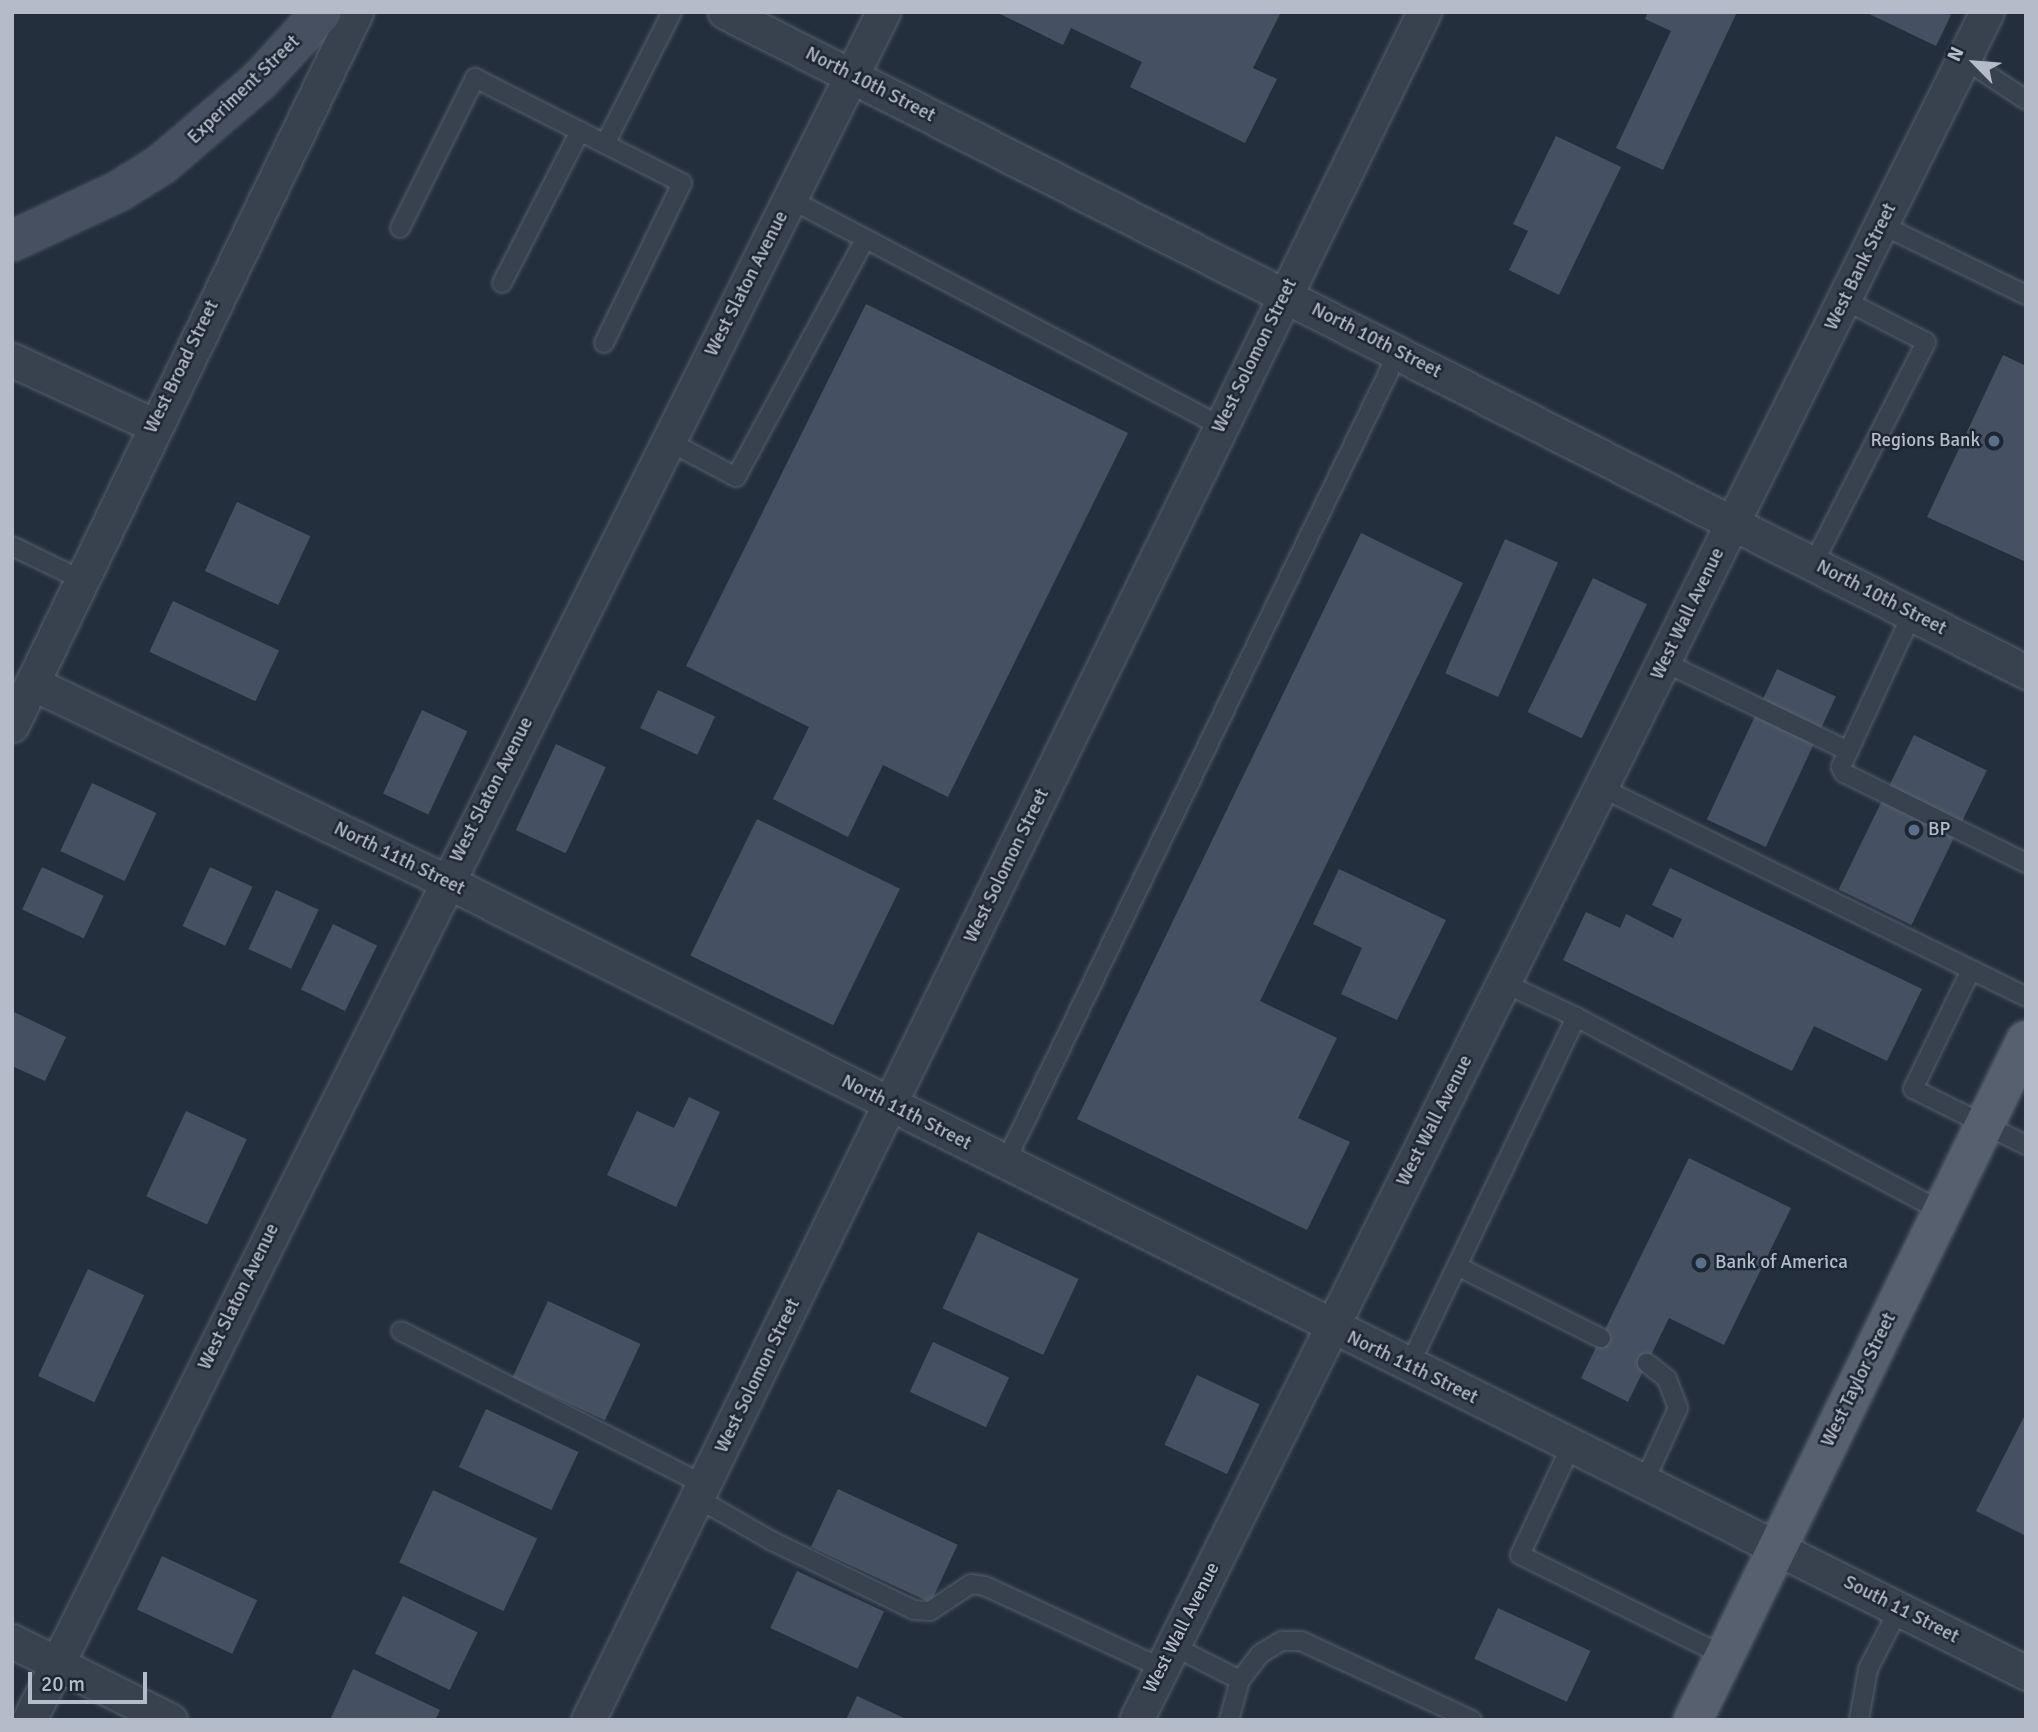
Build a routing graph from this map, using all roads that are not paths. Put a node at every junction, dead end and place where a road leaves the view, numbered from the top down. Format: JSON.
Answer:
{"nodes":[{"id":1,"x":293,"y":12,"type":"edge"},
{"id":2,"x":322,"y":12,"type":"edge"},
{"id":3,"x":356,"y":12,"type":"edge"},
{"id":4,"x":672,"y":12,"type":"edge"},
{"id":5,"x":725,"y":12,"type":"edge"},
{"id":6,"x":883,"y":12,"type":"edge"},
{"id":7,"x":1424,"y":12,"type":"edge"},
{"id":8,"x":1987,"y":12,"type":"edge"},
{"id":9,"x":1964,"y":59,"type":"junction"},
{"id":10,"x":852,"y":76,"type":"junction"},
{"id":11,"x":259,"y":81,"type":"junction"},
{"id":12,"x":2026,"y":100,"type":"edge"},
{"id":13,"x":580,"y":131,"type":"junction"},
{"id":14,"x":605,"y":144,"type":"junction"},
{"id":15,"x":790,"y":200,"type":"junction"},
{"id":16,"x":1882,"y":225,"type":"junction"},
{"id":17,"x":400,"y":228,"type":"dead end"},
{"id":18,"x":865,"y":239,"type":"junction"},
{"id":19,"x":12,"y":241,"type":"edge"},
{"id":20,"x":502,"y":283,"type":"dead end"},
{"id":21,"x":1285,"y":295,"type":"junction"},
{"id":22,"x":2026,"y":295,"type":"edge"},
{"id":23,"x":1844,"y":300,"type":"junction"},
{"id":24,"x":604,"y":343,"type":"dead end"},
{"id":25,"x":1398,"y":352,"type":"junction"},
{"id":26,"x":15,"y":359,"type":"edge"},
{"id":27,"x":153,"y":425,"type":"junction"},
{"id":28,"x":1221,"y":426,"type":"junction"},
{"id":29,"x":668,"y":441,"type":"junction"},
{"id":30,"x":1734,"y":522,"type":"junction"},
{"id":31,"x":12,"y":545,"type":"edge"},
{"id":32,"x":1814,"y":564,"type":"junction"},
{"id":33,"x":82,"y":580,"type":"junction"},
{"id":34,"x":1912,"y":614,"type":"junction"},
{"id":35,"x":1664,"y":662,"type":"junction"},
{"id":36,"x":2026,"y":673,"type":"edge"},
{"id":37,"x":32,"y":683,"type":"junction"},
{"id":38,"x":12,"y":725,"type":"edge"},
{"id":39,"x":1848,"y":751,"type":"junction"},
{"id":40,"x":1602,"y":788,"type":"junction"},
{"id":41,"x":2026,"y":863,"type":"edge"},
{"id":42,"x":446,"y":881,"type":"junction"},
{"id":43,"x":1971,"y":970,"type":"junction"},
{"id":44,"x":1504,"y":983,"type":"junction"},
{"id":45,"x":2026,"y":997,"type":"edge"},
{"id":46,"x":1576,"y":1017,"type":"junction"},
{"id":47,"x":2026,"y":1040,"type":"edge"},
{"id":48,"x":891,"y":1106,"type":"junction"},
{"id":49,"x":1984,"y":1125,"type":"junction"},
{"id":50,"x":2026,"y":1145,"type":"edge"},
{"id":51,"x":1004,"y":1163,"type":"junction"},
{"id":52,"x":1942,"y":1212,"type":"junction"},
{"id":53,"x":1457,"y":1266,"type":"junction"},
{"id":54,"x":1332,"y":1328,"type":"junction"},
{"id":55,"x":401,"y":1331,"type":"dead end"},
{"id":56,"x":1601,"y":1338,"type":"dead end"},
{"id":57,"x":1647,"y":1363,"type":"dead end"},
{"id":58,"x":1409,"y":1366,"type":"junction"},
{"id":59,"x":1571,"y":1446,"type":"junction"},
{"id":60,"x":1644,"y":1482,"type":"junction"},
{"id":61,"x":701,"y":1491,"type":"junction"},
{"id":62,"x":1777,"y":1548,"type":"junction"},
{"id":63,"x":1899,"y":1609,"type":"junction"},
{"id":64,"x":12,"y":1641,"type":"edge"},
{"id":65,"x":1724,"y":1656,"type":"junction"},
{"id":66,"x":1167,"y":1657,"type":"junction"},
{"id":67,"x":56,"y":1665,"type":"junction"},
{"id":68,"x":2026,"y":1673,"type":"edge"},
{"id":69,"x":1240,"y":1680,"type":"junction"},
{"id":70,"x":29,"y":1720,"type":"edge"},
{"id":71,"x":170,"y":1720,"type":"edge"},
{"id":72,"x":588,"y":1720,"type":"edge"},
{"id":73,"x":1136,"y":1720,"type":"edge"},
{"id":74,"x":1228,"y":1720,"type":"edge"},
{"id":75,"x":1472,"y":1720,"type":"edge"},
{"id":76,"x":1693,"y":1720,"type":"edge"},
{"id":77,"x":1859,"y":1720,"type":"edge"}],
"edges":[{"from":1,"to":11,"type":"main road"},
{"from":2,"to":11,"type":"main road","name":"Experiment Street"},
{"from":3,"to":27,"type":"street","name":"West Broad Street"},
{"from":4,"to":14,"type":"lane"},
{"from":5,"to":10,"type":"street","name":"North 10th Street"},
{"from":6,"to":10,"type":"street","name":"West Slaton Avenue"},
{"from":7,"to":21,"type":"street","name":"West Solomon Street"},
{"from":8,"to":9,"type":"street","name":"West Bank Street"},
{"from":9,"to":12,"type":"lane"},
{"from":9,"to":16,"type":"street","name":"West Bank Street"},
{"from":10,"to":15,"type":"street","name":"West Slaton Avenue"},
{"from":10,"to":21,"type":"street","name":"North 10th Street"},
{"from":11,"to":19,"type":"main road","name":"Experiment Street"},
{"from":13,"to":14,"type":"lane"},
{"from":13,"to":17,"type":"lane"},
{"from":13,"to":20,"type":"lane"},
{"from":14,"to":24,"type":"lane"},
{"from":15,"to":18,"type":"lane"},
{"from":15,"to":29,"type":"street","name":"West Slaton Avenue"},
{"from":16,"to":22,"type":"lane"},
{"from":16,"to":23,"type":"street","name":"West Bank Street"},
{"from":18,"to":28,"type":"lane"},
{"from":18,"to":29,"type":"lane"},
{"from":21,"to":25,"type":"street","name":"North 10th Street"},
{"from":21,"to":28,"type":"street","name":"West Solomon Street"},
{"from":23,"to":30,"type":"street","name":"West Bank Street"},
{"from":23,"to":32,"type":"lane"},
{"from":25,"to":30,"type":"street","name":"North 10th Street"},
{"from":25,"to":51,"type":"lane"},
{"from":26,"to":27,"type":"street"},
{"from":27,"to":33,"type":"street","name":"West Broad Street"},
{"from":28,"to":48,"type":"street","name":"West Solomon Street"},
{"from":29,"to":42,"type":"street","name":"West Slaton Avenue"},
{"from":30,"to":32,"type":"street","name":"North 10th Street"},
{"from":30,"to":35,"type":"street","name":"West Wall Avenue"},
{"from":31,"to":33,"type":"lane"},
{"from":32,"to":34,"type":"street","name":"North 10th Street"},
{"from":33,"to":37,"type":"street","name":"West Broad Street"},
{"from":34,"to":36,"type":"street","name":"North 10th Street"},
{"from":34,"to":39,"type":"lane"},
{"from":35,"to":39,"type":"lane"},
{"from":35,"to":40,"type":"street","name":"West Wall Avenue"},
{"from":37,"to":38,"type":"street","name":"West Broad Street"},
{"from":37,"to":42,"type":"street","name":"North 11th Street"},
{"from":39,"to":41,"type":"lane"},
{"from":40,"to":43,"type":"lane"},
{"from":40,"to":44,"type":"street","name":"West Wall Avenue"},
{"from":42,"to":48,"type":"street","name":"North 11th Street"},
{"from":42,"to":67,"type":"street","name":"West Slaton Avenue"},
{"from":43,"to":45,"type":"lane"},
{"from":43,"to":49,"type":"lane"},
{"from":44,"to":46,"type":"lane"},
{"from":44,"to":54,"type":"street","name":"West Wall Avenue"},
{"from":46,"to":52,"type":"lane"},
{"from":46,"to":53,"type":"lane"},
{"from":47,"to":49,"type":"main road","name":"West Taylor Street"},
{"from":48,"to":51,"type":"street","name":"North 11th Street"},
{"from":48,"to":61,"type":"street","name":"West Solomon Street"},
{"from":49,"to":50,"type":"lane"},
{"from":49,"to":52,"type":"main road","name":"West Taylor Street"},
{"from":51,"to":54,"type":"street","name":"North 11th Street"},
{"from":52,"to":62,"type":"main road","name":"West Taylor Street"},
{"from":53,"to":56,"type":"lane"},
{"from":53,"to":58,"type":"lane"},
{"from":54,"to":58,"type":"street","name":"North 11th Street"},
{"from":54,"to":66,"type":"street","name":"West Wall Avenue"},
{"from":55,"to":61,"type":"lane"},
{"from":57,"to":60,"type":"lane"},
{"from":58,"to":59,"type":"street","name":"North 11th Street"},
{"from":59,"to":60,"type":"street","name":"North 11th Street"},
{"from":59,"to":65,"type":"lane"},
{"from":60,"to":62,"type":"street","name":"North 11th Street"},
{"from":61,"to":66,"type":"lane"},
{"from":61,"to":72,"type":"street","name":"West Solomon Street"},
{"from":62,"to":63,"type":"street","name":"South 11 Street"},
{"from":62,"to":65,"type":"main road","name":"West Taylor Street"},
{"from":63,"to":68,"type":"street","name":"South 11 Street"},
{"from":63,"to":77,"type":"lane"},
{"from":64,"to":67,"type":"street"},
{"from":65,"to":76,"type":"main road","name":"West Taylor Street"},
{"from":66,"to":69,"type":"lane"},
{"from":66,"to":73,"type":"street","name":"West Wall Avenue"},
{"from":67,"to":70,"type":"street","name":"West Slaton Avenue"},
{"from":67,"to":71,"type":"street"},
{"from":69,"to":74,"type":"lane"},
{"from":69,"to":75,"type":"lane"}]}
